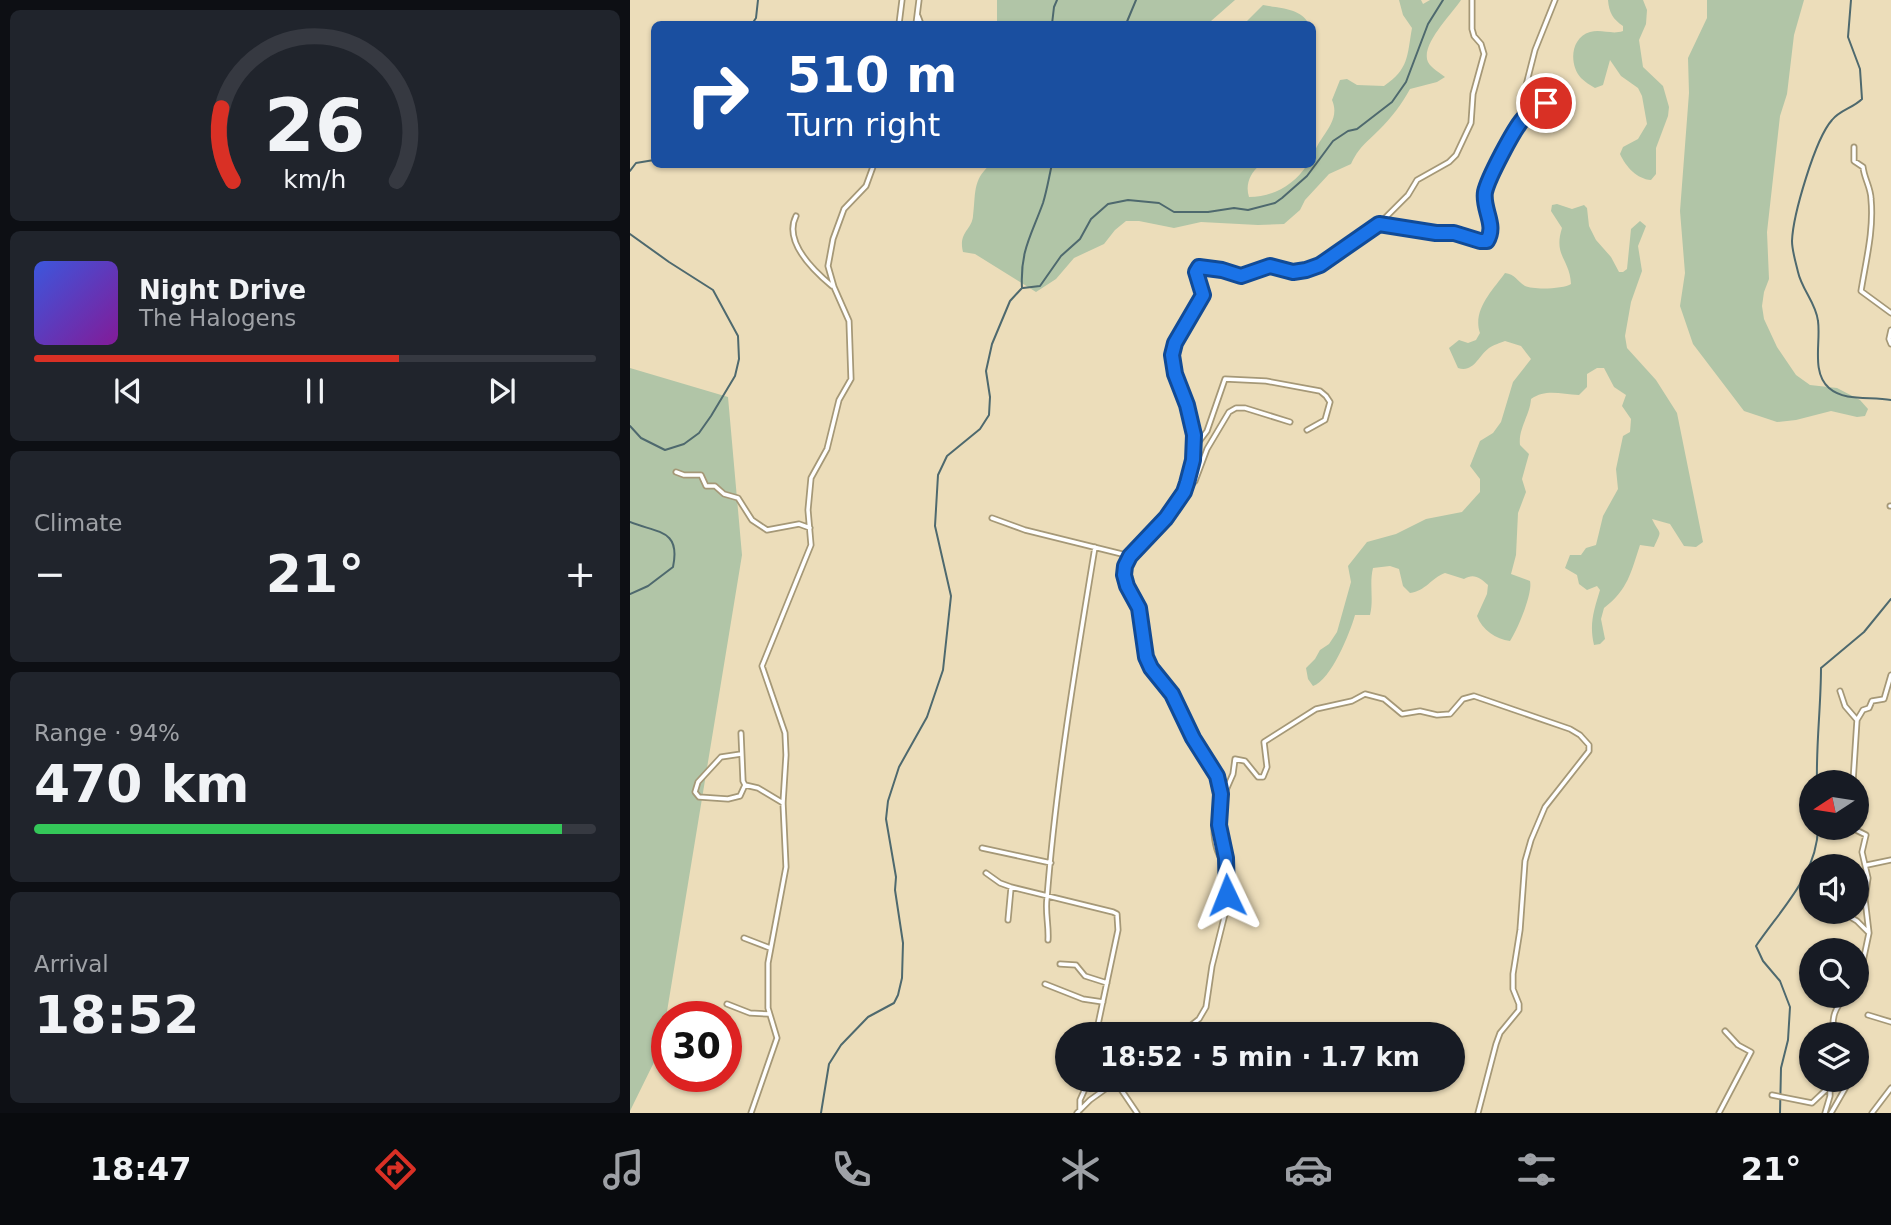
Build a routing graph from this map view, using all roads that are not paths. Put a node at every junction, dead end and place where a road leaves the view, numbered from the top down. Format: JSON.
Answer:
{"nodes":[{"id":1,"x":902,"y":0,"type":"edge"},
{"id":2,"x":919,"y":0,"type":"edge"},
{"id":3,"x":1472,"y":0,"type":"edge"},
{"id":4,"x":1555,"y":0,"type":"edge"},
{"id":5,"x":899,"y":21,"type":"edge"},
{"id":6,"x":918,"y":21,"type":"edge"},
{"id":7,"x":1554,"y":94,"type":"dead end"},
{"id":8,"x":1521,"y":122,"type":"junction"},
{"id":9,"x":1854,"y":147,"type":"dead end"},
{"id":10,"x":873,"y":168,"type":"edge"},
{"id":11,"x":796,"y":216,"type":"dead end"},
{"id":12,"x":1379,"y":224,"type":"junction"},
{"id":13,"x":834,"y":288,"type":"junction"},
{"id":14,"x":1891,"y":313,"type":"edge"},
{"id":15,"x":1891,"y":330,"type":"edge"},
{"id":16,"x":1891,"y":344,"type":"edge"},
{"id":17,"x":1290,"y":422,"type":"dead end"},
{"id":18,"x":1307,"y":430,"type":"dead end"},
{"id":19,"x":1195,"y":449,"type":"junction"},
{"id":20,"x":676,"y":472,"type":"dead end"},
{"id":21,"x":1184,"y":492,"type":"junction"},
{"id":22,"x":992,"y":518,"type":"dead end"},
{"id":23,"x":810,"y":528,"type":"junction"},
{"id":24,"x":1095,"y":547,"type":"junction"},
{"id":25,"x":1130,"y":556,"type":"junction"},
{"id":26,"x":1891,"y":675,"type":"edge"},
{"id":27,"x":1840,"y":691,"type":"dead end"},
{"id":28,"x":1857,"y":720,"type":"junction"},
{"id":29,"x":741,"y":733,"type":"dead end"},
{"id":30,"x":741,"y":754,"type":"junction"},
{"id":31,"x":1854,"y":770,"type":"edge"},
{"id":32,"x":745,"y":785,"type":"junction"},
{"id":33,"x":783,"y":803,"type":"junction"},
{"id":34,"x":1219,"y":806,"type":"junction"},
{"id":35,"x":982,"y":848,"type":"dead end"},
{"id":36,"x":1891,"y":860,"type":"edge"},
{"id":37,"x":1051,"y":863,"type":"junction"},
{"id":38,"x":1869,"y":865,"type":"edge"},
{"id":39,"x":986,"y":873,"type":"dead end"},
{"id":40,"x":1011,"y":887,"type":"junction"},
{"id":41,"x":1047,"y":897,"type":"junction"},
{"id":42,"x":1007,"y":920,"type":"dead end"},
{"id":43,"x":1860,"y":924,"type":"edge"},
{"id":44,"x":1868,"y":924,"type":"edge"},
{"id":45,"x":1869,"y":933,"type":"junction"},
{"id":46,"x":744,"y":938,"type":"dead end"},
{"id":47,"x":1868,"y":938,"type":"edge"},
{"id":48,"x":1048,"y":940,"type":"dead end"},
{"id":49,"x":770,"y":948,"type":"junction"},
{"id":50,"x":1060,"y":964,"type":"dead end"},
{"id":51,"x":1107,"y":983,"type":"junction"},
{"id":52,"x":1045,"y":984,"type":"dead end"},
{"id":53,"x":1103,"y":1002,"type":"junction"},
{"id":54,"x":742,"y":1010,"type":"edge"},
{"id":55,"x":769,"y":1014,"type":"junction"},
{"id":56,"x":1868,"y":1015,"type":"dead end"},
{"id":57,"x":1099,"y":1022,"type":"edge"},
{"id":58,"x":1195,"y":1022,"type":"edge"},
{"id":59,"x":1891,"y":1022,"type":"edge"},
{"id":60,"x":1726,"y":1031,"type":"dead end"},
{"id":61,"x":1891,"y":1088,"type":"edge"},
{"id":62,"x":1084,"y":1092,"type":"edge"},
{"id":63,"x":1103,"y":1092,"type":"edge"},
{"id":64,"x":1124,"y":1092,"type":"edge"},
{"id":65,"x":1843,"y":1092,"type":"edge"},
{"id":66,"x":1772,"y":1096,"type":"dead end"},
{"id":67,"x":1079,"y":1111,"type":"edge"},
{"id":68,"x":751,"y":1113,"type":"edge"},
{"id":69,"x":1137,"y":1113,"type":"edge"},
{"id":70,"x":1478,"y":1113,"type":"edge"},
{"id":71,"x":1719,"y":1113,"type":"edge"},
{"id":72,"x":1825,"y":1113,"type":"edge"},
{"id":73,"x":1831,"y":1113,"type":"edge"},
{"id":74,"x":1872,"y":1113,"type":"edge"}],
"edges":[{"from":1,"to":5,"type":"street"},
{"from":2,"to":6,"type":"street"},
{"from":3,"to":12,"type":"street"},
{"from":4,"to":8,"type":"street"},
{"from":7,"to":8,"type":"street"},
{"from":8,"to":12,"type":"street"},
{"from":9,"to":14,"type":"street"},
{"from":10,"to":13,"type":"street"},
{"from":11,"to":13,"type":"street"},
{"from":12,"to":19,"type":"street"},
{"from":13,"to":23,"type":"street"},
{"from":15,"to":16,"type":"street"},
{"from":17,"to":21,"type":"street"},
{"from":18,"to":19,"type":"street"},
{"from":19,"to":21,"type":"street"},
{"from":20,"to":23,"type":"street"},
{"from":21,"to":25,"type":"street"},
{"from":22,"to":24,"type":"street"},
{"from":23,"to":33,"type":"street"},
{"from":24,"to":25,"type":"street"},
{"from":24,"to":37,"type":"street"},
{"from":25,"to":34,"type":"street"},
{"from":26,"to":28,"type":"street"},
{"from":27,"to":28,"type":"street"},
{"from":28,"to":31,"type":"street"},
{"from":29,"to":30,"type":"street"},
{"from":30,"to":32,"type":"street"},
{"from":30,"to":32,"type":"street"},
{"from":32,"to":33,"type":"street"},
{"from":33,"to":49,"type":"street"},
{"from":34,"to":58,"type":"street"},
{"from":34,"to":70,"type":"street"},
{"from":35,"to":37,"type":"street"},
{"from":36,"to":38,"type":"street"},
{"from":37,"to":41,"type":"street"},
{"from":39,"to":40,"type":"street"},
{"from":40,"to":41,"type":"street"},
{"from":40,"to":42,"type":"street"},
{"from":41,"to":48,"type":"street"},
{"from":41,"to":51,"type":"street"},
{"from":43,"to":45,"type":"street"},
{"from":44,"to":45,"type":"street"},
{"from":45,"to":47,"type":"street"},
{"from":46,"to":49,"type":"street"},
{"from":49,"to":55,"type":"street"},
{"from":50,"to":51,"type":"street"},
{"from":51,"to":53,"type":"street"},
{"from":52,"to":53,"type":"street"},
{"from":53,"to":57,"type":"street"},
{"from":54,"to":55,"type":"street"},
{"from":55,"to":68,"type":"street"},
{"from":56,"to":59,"type":"street"},
{"from":60,"to":71,"type":"street"},
{"from":61,"to":74,"type":"street"},
{"from":62,"to":67,"type":"street"},
{"from":63,"to":67,"type":"street"},
{"from":64,"to":69,"type":"street"},
{"from":65,"to":73,"type":"street"},
{"from":66,"to":72,"type":"street"}]}
